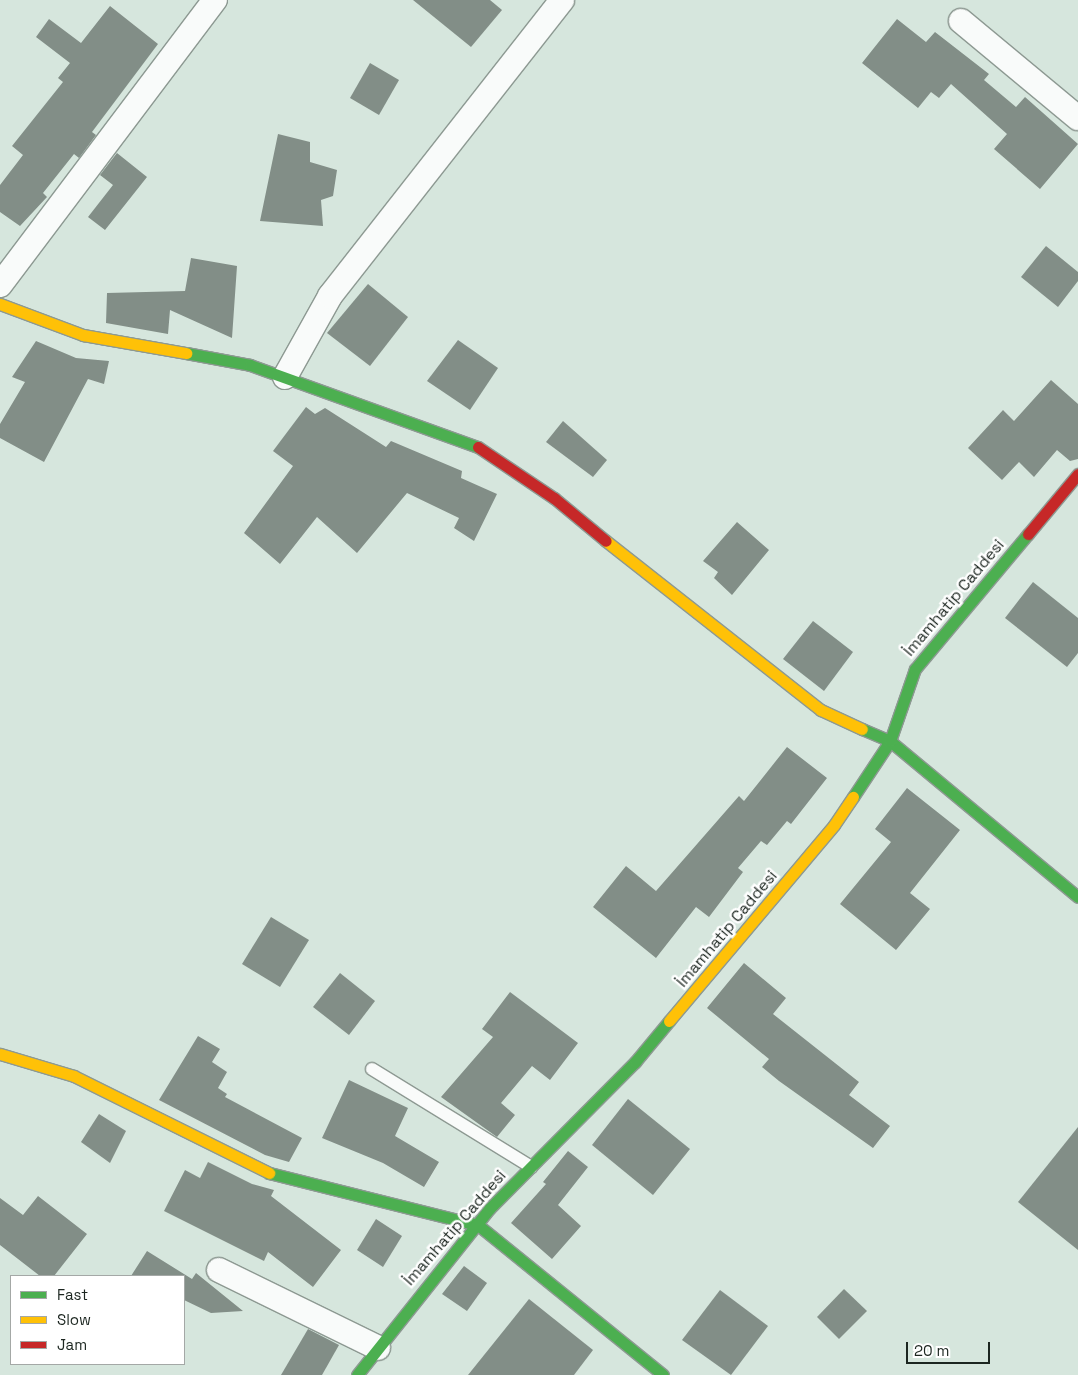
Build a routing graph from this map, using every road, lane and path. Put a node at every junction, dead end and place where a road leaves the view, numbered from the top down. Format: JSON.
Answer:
{"nodes":[{"id":1,"x":215,"y":0,"type":"edge"},
{"id":2,"x":551,"y":4,"type":"edge"},
{"id":3,"x":961,"y":21,"type":"dead end"},
{"id":4,"x":1078,"y":118,"type":"edge"},
{"id":5,"x":0,"y":285,"type":"edge"},
{"id":6,"x":0,"y":304,"type":"edge"},
{"id":7,"x":284,"y":377,"type":"junction"},
{"id":8,"x":1078,"y":474,"type":"edge"},
{"id":9,"x":890,"y":741,"type":"junction"},
{"id":10,"x":1078,"y":897,"type":"edge"},
{"id":11,"x":0,"y":1054,"type":"edge"},
{"id":12,"x":372,"y":1070,"type":"dead end"},
{"id":13,"x":531,"y":1167,"type":"junction"},
{"id":14,"x":478,"y":1225,"type":"junction"},
{"id":15,"x":219,"y":1270,"type":"dead end"},
{"id":16,"x":378,"y":1348,"type":"junction"},
{"id":17,"x":357,"y":1375,"type":"edge"},
{"id":18,"x":663,"y":1375,"type":"edge"}],
"edges":[{"from":1,"to":5,"type":"street"},
{"from":2,"to":7,"type":"street"},
{"from":3,"to":4,"type":"street"},
{"from":6,"to":7,"type":"street"},
{"from":7,"to":9,"type":"street"},
{"from":8,"to":9,"type":"street","name":"İmamhatip Caddesi"},
{"from":9,"to":10,"type":"street"},
{"from":9,"to":13,"type":"street","name":"İmamhatip Caddesi"},
{"from":11,"to":14,"type":"street"},
{"from":12,"to":13,"type":"lane"},
{"from":13,"to":14,"type":"street","name":"İmamhatip Caddesi"},
{"from":14,"to":16,"type":"street","name":"İmamhatip Caddesi"},
{"from":14,"to":18,"type":"street"},
{"from":15,"to":16,"type":"street"},
{"from":16,"to":17,"type":"street","name":"İmamhatip Caddesi"}]}
